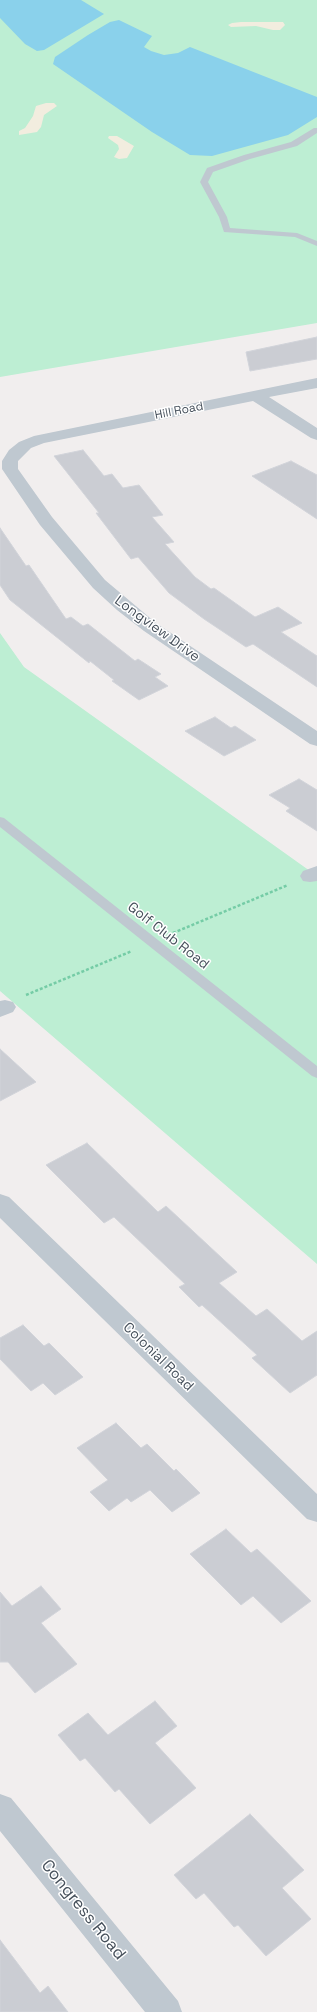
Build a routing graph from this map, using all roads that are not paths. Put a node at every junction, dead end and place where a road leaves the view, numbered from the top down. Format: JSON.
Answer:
{"nodes":[{"id":1,"x":317,"y":130,"type":"edge"},
{"id":2,"x":317,"y":244,"type":"edge"},
{"id":3,"x":317,"y":383,"type":"edge"},
{"id":4,"x":255,"y":395,"type":"junction"},
{"id":5,"x":317,"y":435,"type":"edge"},
{"id":6,"x":40,"y":439,"type":"joint"},
{"id":7,"x":317,"y":740,"type":"edge"},
{"id":8,"x":0,"y":821,"type":"edge"},
{"id":9,"x":317,"y":1073,"type":"edge"},
{"id":10,"x":0,"y":1203,"type":"edge"},
{"id":11,"x":317,"y":1511,"type":"edge"},
{"id":12,"x":0,"y":1808,"type":"edge"},
{"id":13,"x":166,"y":2012,"type":"edge"}],
"edges":[{"from":1,"to":2,"type":"lane"},
{"from":3,"to":4,"type":"street","name":"Hill Road"},
{"from":4,"to":5,"type":"street"},
{"from":4,"to":6,"type":"street","name":"Hill Road"},
{"from":6,"to":7,"type":"street","name":"Longview Drive"},
{"from":8,"to":9,"type":"lane","name":"Golf Club Road"},
{"from":10,"to":11,"type":"street","name":"Colonial Road"},
{"from":12,"to":13,"type":"street","name":"Congress Road"}]}
